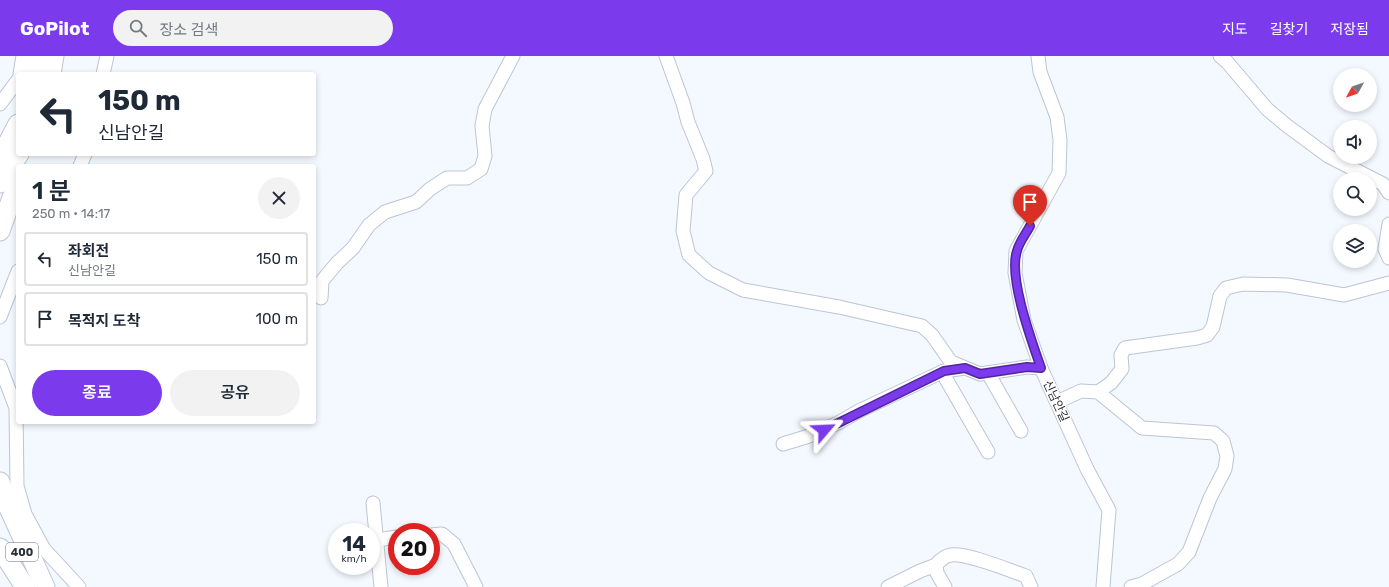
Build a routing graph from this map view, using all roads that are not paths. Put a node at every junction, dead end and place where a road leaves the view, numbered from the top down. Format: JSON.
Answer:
{"nodes":[{"id":1,"x":23,"y":56,"type":"edge"},
{"id":2,"x":38,"y":56,"type":"edge"},
{"id":3,"x":54,"y":56,"type":"edge"},
{"id":4,"x":107,"y":56,"type":"edge"},
{"id":5,"x":513,"y":56,"type":"edge"},
{"id":6,"x":666,"y":56,"type":"edge"},
{"id":7,"x":1038,"y":56,"type":"edge"},
{"id":8,"x":1220,"y":56,"type":"edge"},
{"id":9,"x":20,"y":72,"type":"edge"},
{"id":10,"x":34,"y":72,"type":"edge"},
{"id":11,"x":51,"y":72,"type":"edge"},
{"id":12,"x":103,"y":72,"type":"edge"},
{"id":13,"x":16,"y":83,"type":"edge"},
{"id":14,"x":0,"y":104,"type":"edge"},
{"id":15,"x":16,"y":120,"type":"edge"},
{"id":16,"x":16,"y":128,"type":"edge"},
{"id":17,"x":0,"y":133,"type":"edge"},
{"id":18,"x":18,"y":156,"type":"edge"},
{"id":19,"x":0,"y":158,"type":"edge"},
{"id":20,"x":0,"y":183,"type":"edge"},
{"id":21,"x":16,"y":187,"type":"edge"},
{"id":22,"x":1389,"y":193,"type":"edge"},
{"id":23,"x":1389,"y":224,"type":"edge"},
{"id":24,"x":0,"y":231,"type":"edge"},
{"id":25,"x":1389,"y":258,"type":"edge"},
{"id":26,"x":16,"y":275,"type":"edge"},
{"id":27,"x":1389,"y":284,"type":"edge"},
{"id":28,"x":320,"y":298,"type":"dead end"},
{"id":29,"x":0,"y":317,"type":"edge"},
{"id":30,"x":0,"y":366,"type":"edge"},
{"id":31,"x":965,"y":368,"type":"junction"},
{"id":32,"x":1041,"y":368,"type":"junction"},
{"id":33,"x":942,"y":372,"type":"junction"},
{"id":34,"x":988,"y":373,"type":"junction"},
{"id":35,"x":1098,"y":392,"type":"junction"},
{"id":36,"x":1057,"y":402,"type":"junction"},
{"id":37,"x":16,"y":408,"type":"edge"},
{"id":38,"x":16,"y":424,"type":"edge"},
{"id":39,"x":1022,"y":431,"type":"dead end"},
{"id":40,"x":783,"y":444,"type":"dead end"},
{"id":41,"x":988,"y":452,"type":"dead end"},
{"id":42,"x":0,"y":482,"type":"edge"},
{"id":43,"x":373,"y":503,"type":"dead end"},
{"id":44,"x":0,"y":517,"type":"edge"},
{"id":45,"x":375,"y":523,"type":"edge"},
{"id":46,"x":440,"y":534,"type":"edge"},
{"id":47,"x":0,"y":548,"type":"edge"},
{"id":48,"x":936,"y":565,"type":"junction"},
{"id":49,"x":380,"y":575,"type":"edge"},
{"id":50,"x":25,"y":587,"type":"edge"},
{"id":51,"x":44,"y":587,"type":"edge"},
{"id":52,"x":79,"y":587,"type":"edge"},
{"id":53,"x":381,"y":587,"type":"edge"},
{"id":54,"x":476,"y":587,"type":"edge"},
{"id":55,"x":888,"y":587,"type":"edge"},
{"id":56,"x":945,"y":587,"type":"edge"},
{"id":57,"x":1031,"y":587,"type":"edge"},
{"id":58,"x":1103,"y":587,"type":"edge"},
{"id":59,"x":1131,"y":587,"type":"edge"}],
"edges":[{"from":1,"to":9,"type":"street"},
{"from":2,"to":10,"type":"highway"},
{"from":3,"to":11,"type":"highway"},
{"from":4,"to":12,"type":"street"},
{"from":5,"to":28,"type":"street"},
{"from":6,"to":31,"type":"street"},
{"from":7,"to":32,"type":"street","name":"신남안길"},
{"from":8,"to":22,"type":"street"},
{"from":13,"to":14,"type":"street"},
{"from":15,"to":17,"type":"highway"},
{"from":16,"to":19,"type":"highway"},
{"from":18,"to":20,"type":"highway"},
{"from":21,"to":24,"type":"highway"},
{"from":23,"to":25,"type":"street"},
{"from":26,"to":29,"type":"street"},
{"from":27,"to":35,"type":"street"},
{"from":30,"to":37,"type":"street"},
{"from":31,"to":33,"type":"street"},
{"from":31,"to":34,"type":"street"},
{"from":32,"to":34,"type":"street"},
{"from":32,"to":36,"type":"street","name":"신남안길"},
{"from":33,"to":40,"type":"street"},
{"from":33,"to":41,"type":"street"},
{"from":34,"to":39,"type":"street"},
{"from":35,"to":36,"type":"street"},
{"from":35,"to":59,"type":"street"},
{"from":36,"to":58,"type":"street","name":"신남안길"},
{"from":38,"to":52,"type":"street"},
{"from":42,"to":51,"type":"highway"},
{"from":43,"to":45,"type":"street"},
{"from":44,"to":51,"type":"highway","number":"400"},
{"from":46,"to":54,"type":"street"},
{"from":47,"to":50,"type":"highway","number":"400"},
{"from":48,"to":55,"type":"street"},
{"from":48,"to":56,"type":"street"},
{"from":48,"to":57,"type":"street"},
{"from":49,"to":53,"type":"street"}]}
